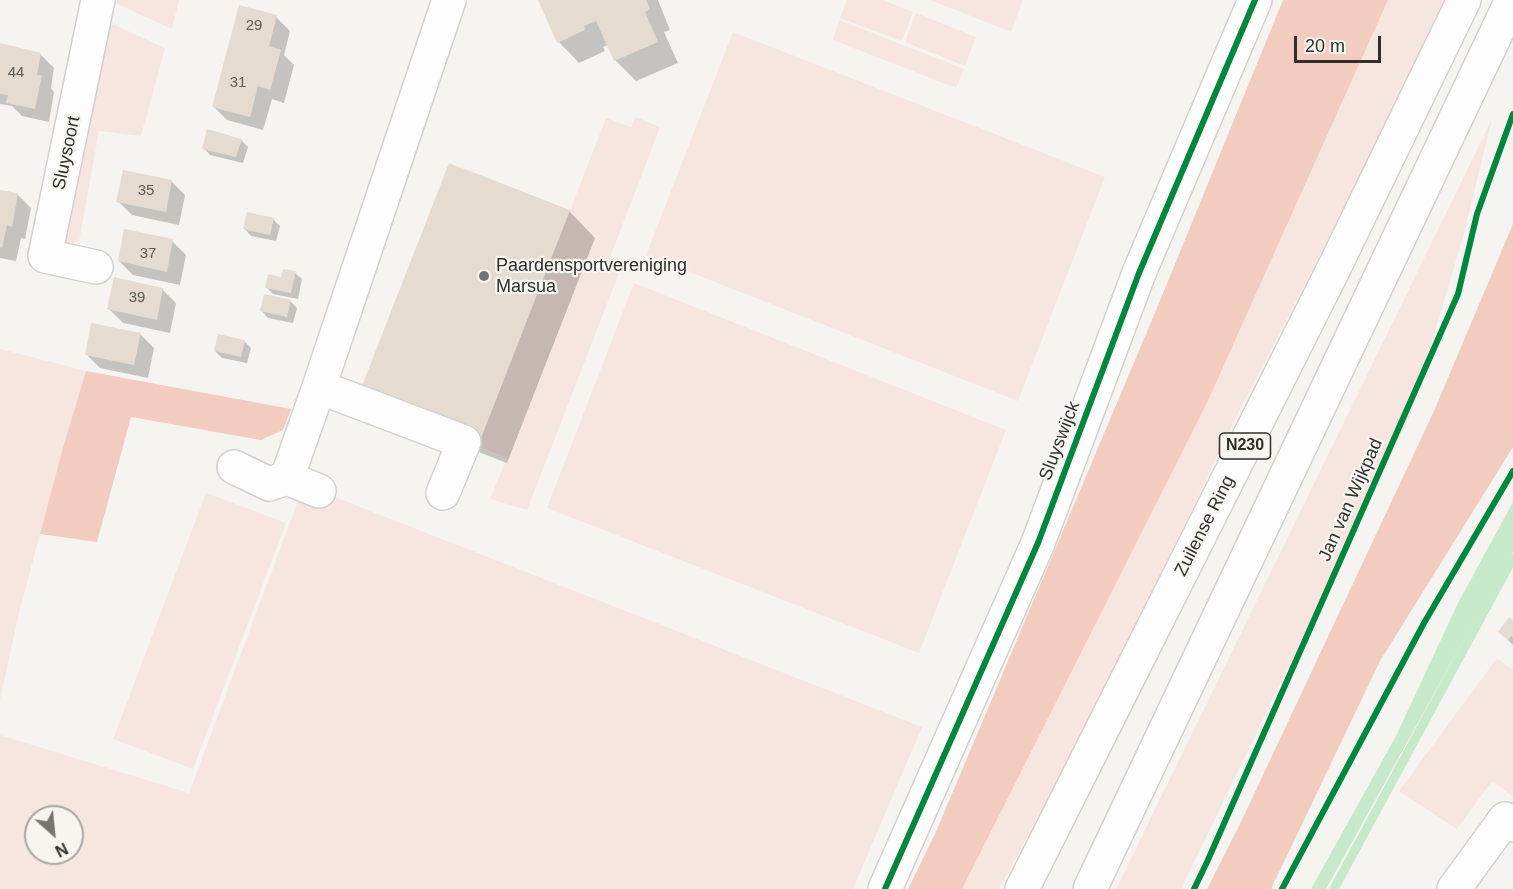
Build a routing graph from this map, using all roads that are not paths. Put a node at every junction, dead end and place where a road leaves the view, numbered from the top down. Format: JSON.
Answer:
{"nodes":[{"id":1,"x":98,"y":0,"type":"edge"},
{"id":2,"x":449,"y":0,"type":"edge"},
{"id":3,"x":1255,"y":0,"type":"edge"},
{"id":4,"x":1464,"y":0,"type":"edge"},
{"id":5,"x":1512,"y":0,"type":"edge"},
{"id":6,"x":96,"y":267,"type":"dead end"},
{"id":7,"x":319,"y":387,"type":"junction"},
{"id":8,"x":234,"y":467,"type":"dead end"},
{"id":9,"x":286,"y":478,"type":"junction"},
{"id":10,"x":319,"y":491,"type":"dead end"},
{"id":11,"x":443,"y":493,"type":"dead end"},
{"id":12,"x":1513,"y":825,"type":"edge"},
{"id":13,"x":885,"y":889,"type":"edge"},
{"id":14,"x":1022,"y":889,"type":"edge"},
{"id":15,"x":1090,"y":889,"type":"edge"},
{"id":16,"x":1454,"y":889,"type":"edge"}],
"edges":[{"from":1,"to":6,"type":"main road","name":"Sluysoort"},
{"from":2,"to":7,"type":"main road"},
{"from":3,"to":13,"type":"main road","name":"Sluyswijck"},
{"from":4,"to":14,"type":"main road","name":"Zuilense Ring","number":"N230"},
{"from":5,"to":15,"type":"main road","number":"N230"},
{"from":7,"to":9,"type":"main road"},
{"from":7,"to":11,"type":"main road"},
{"from":8,"to":9,"type":"main road"},
{"from":9,"to":10,"type":"main road"},
{"from":12,"to":16,"type":"main road"}]}
